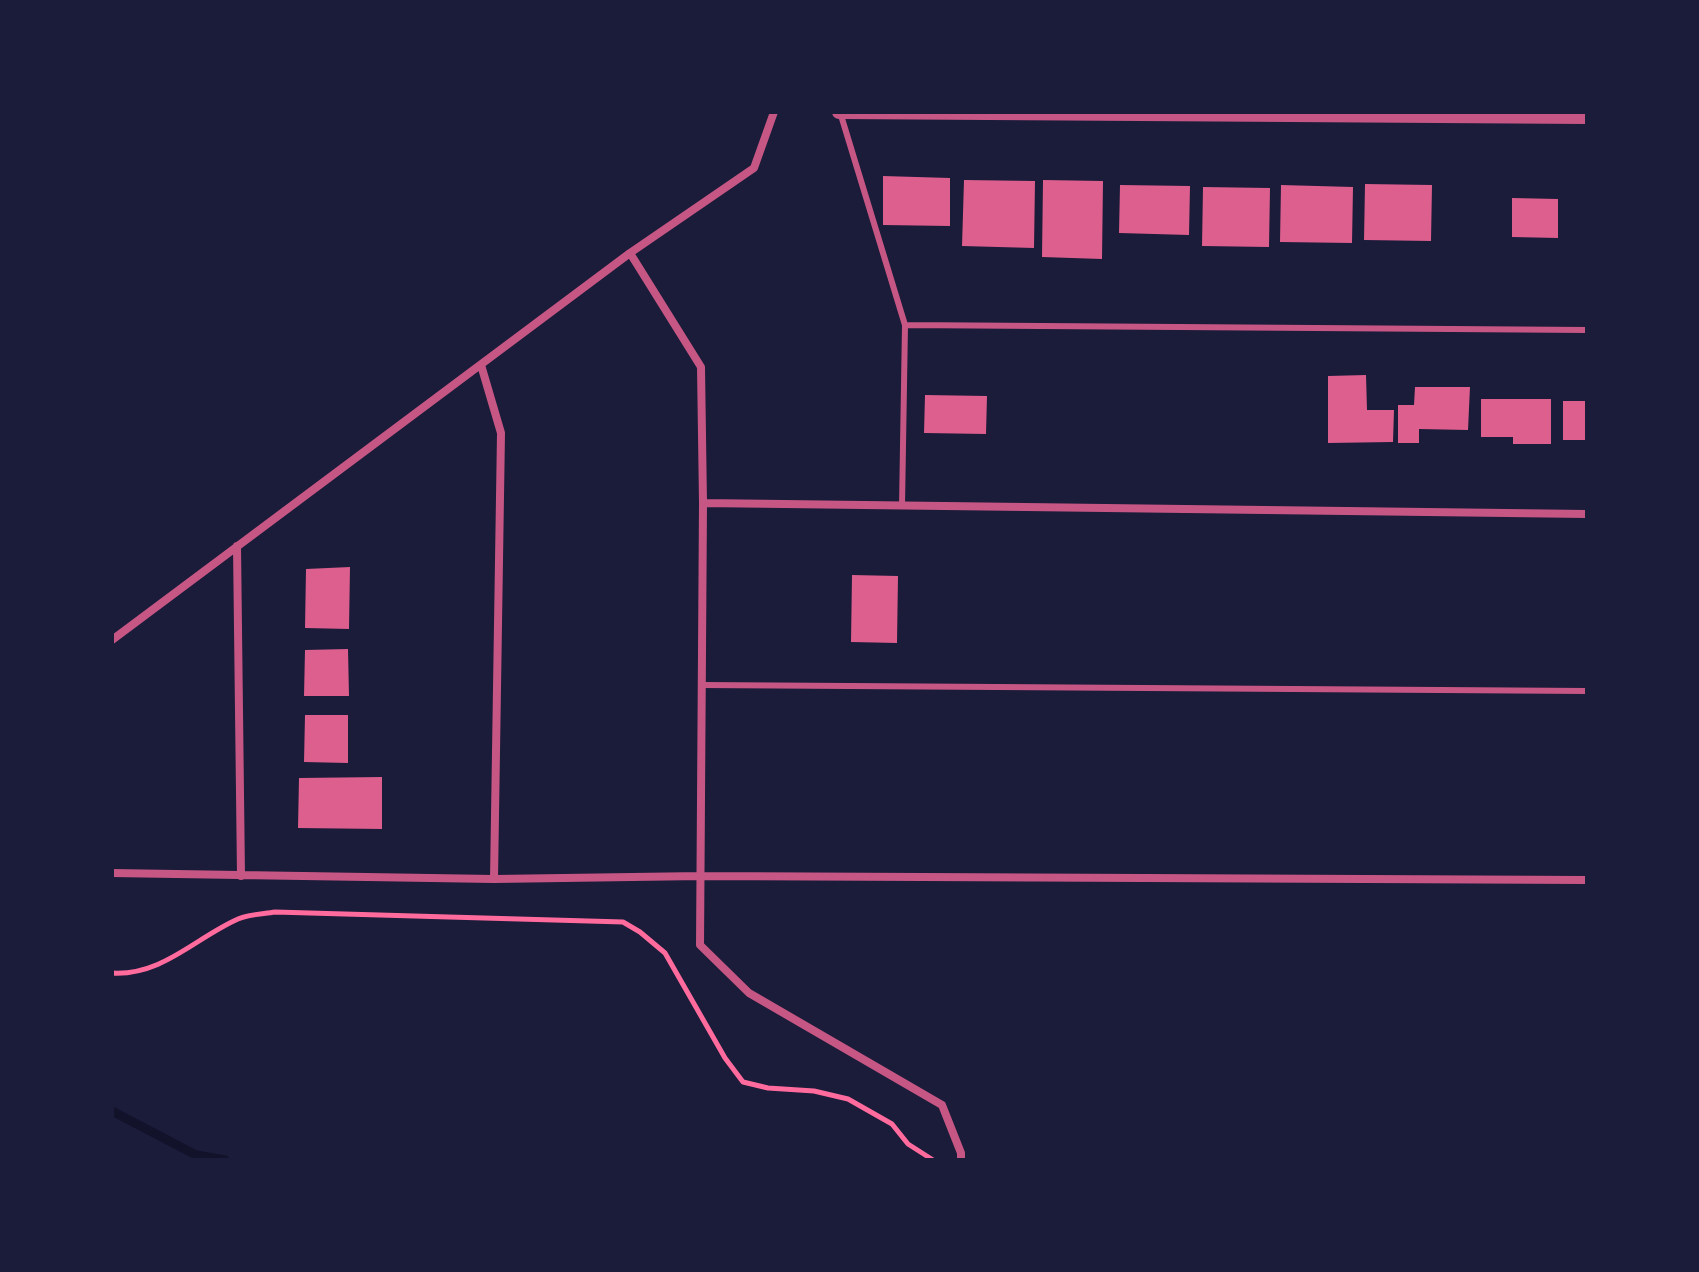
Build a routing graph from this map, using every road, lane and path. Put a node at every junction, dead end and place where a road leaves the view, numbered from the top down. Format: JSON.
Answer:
{"nodes":[{"id":1,"x":774,"y":112,"type":"edge"},
{"id":2,"x":839,"y":112,"type":"edge"},
{"id":3,"x":858,"y":112,"type":"edge"},
{"id":4,"x":1234,"y":114,"type":"edge"},
{"id":5,"x":1587,"y":117,"type":"edge"},
{"id":6,"x":630,"y":253,"type":"junction"},
{"id":7,"x":905,"y":325,"type":"junction"},
{"id":8,"x":1587,"y":330,"type":"edge"},
{"id":9,"x":481,"y":365,"type":"junction"},
{"id":10,"x":703,"y":503,"type":"junction"},
{"id":11,"x":902,"y":506,"type":"junction"},
{"id":12,"x":1587,"y":514,"type":"edge"},
{"id":13,"x":237,"y":546,"type":"junction"},
{"id":14,"x":112,"y":640,"type":"edge"},
{"id":15,"x":702,"y":685,"type":"junction"},
{"id":16,"x":1587,"y":691,"type":"edge"},
{"id":17,"x":112,"y":873,"type":"edge"},
{"id":18,"x":241,"y":876,"type":"junction"},
{"id":19,"x":701,"y":876,"type":"junction"},
{"id":20,"x":494,"y":879,"type":"junction"},
{"id":21,"x":1587,"y":880,"type":"edge"},
{"id":22,"x":112,"y":973,"type":"edge"},
{"id":23,"x":933,"y":1160,"type":"edge"},
{"id":24,"x":961,"y":1160,"type":"edge"}],
"edges":[{"from":1,"to":6,"type":"street"},
{"from":2,"to":3,"type":"street"},
{"from":2,"to":7,"type":"lane"},
{"from":3,"to":4,"type":"street"},
{"from":4,"to":5,"type":"street"},
{"from":6,"to":9,"type":"street"},
{"from":6,"to":10,"type":"street"},
{"from":7,"to":8,"type":"lane"},
{"from":7,"to":11,"type":"lane"},
{"from":9,"to":13,"type":"street"},
{"from":9,"to":20,"type":"street"},
{"from":10,"to":11,"type":"street"},
{"from":10,"to":15,"type":"street"},
{"from":11,"to":12,"type":"street"},
{"from":13,"to":14,"type":"street"},
{"from":13,"to":18,"type":"street"},
{"from":15,"to":16,"type":"lane"},
{"from":15,"to":19,"type":"street"},
{"from":17,"to":18,"type":"street"},
{"from":18,"to":20,"type":"street"},
{"from":19,"to":20,"type":"street"},
{"from":19,"to":21,"type":"street"},
{"from":19,"to":24,"type":"street"},
{"from":22,"to":23,"type":"path"}]}
